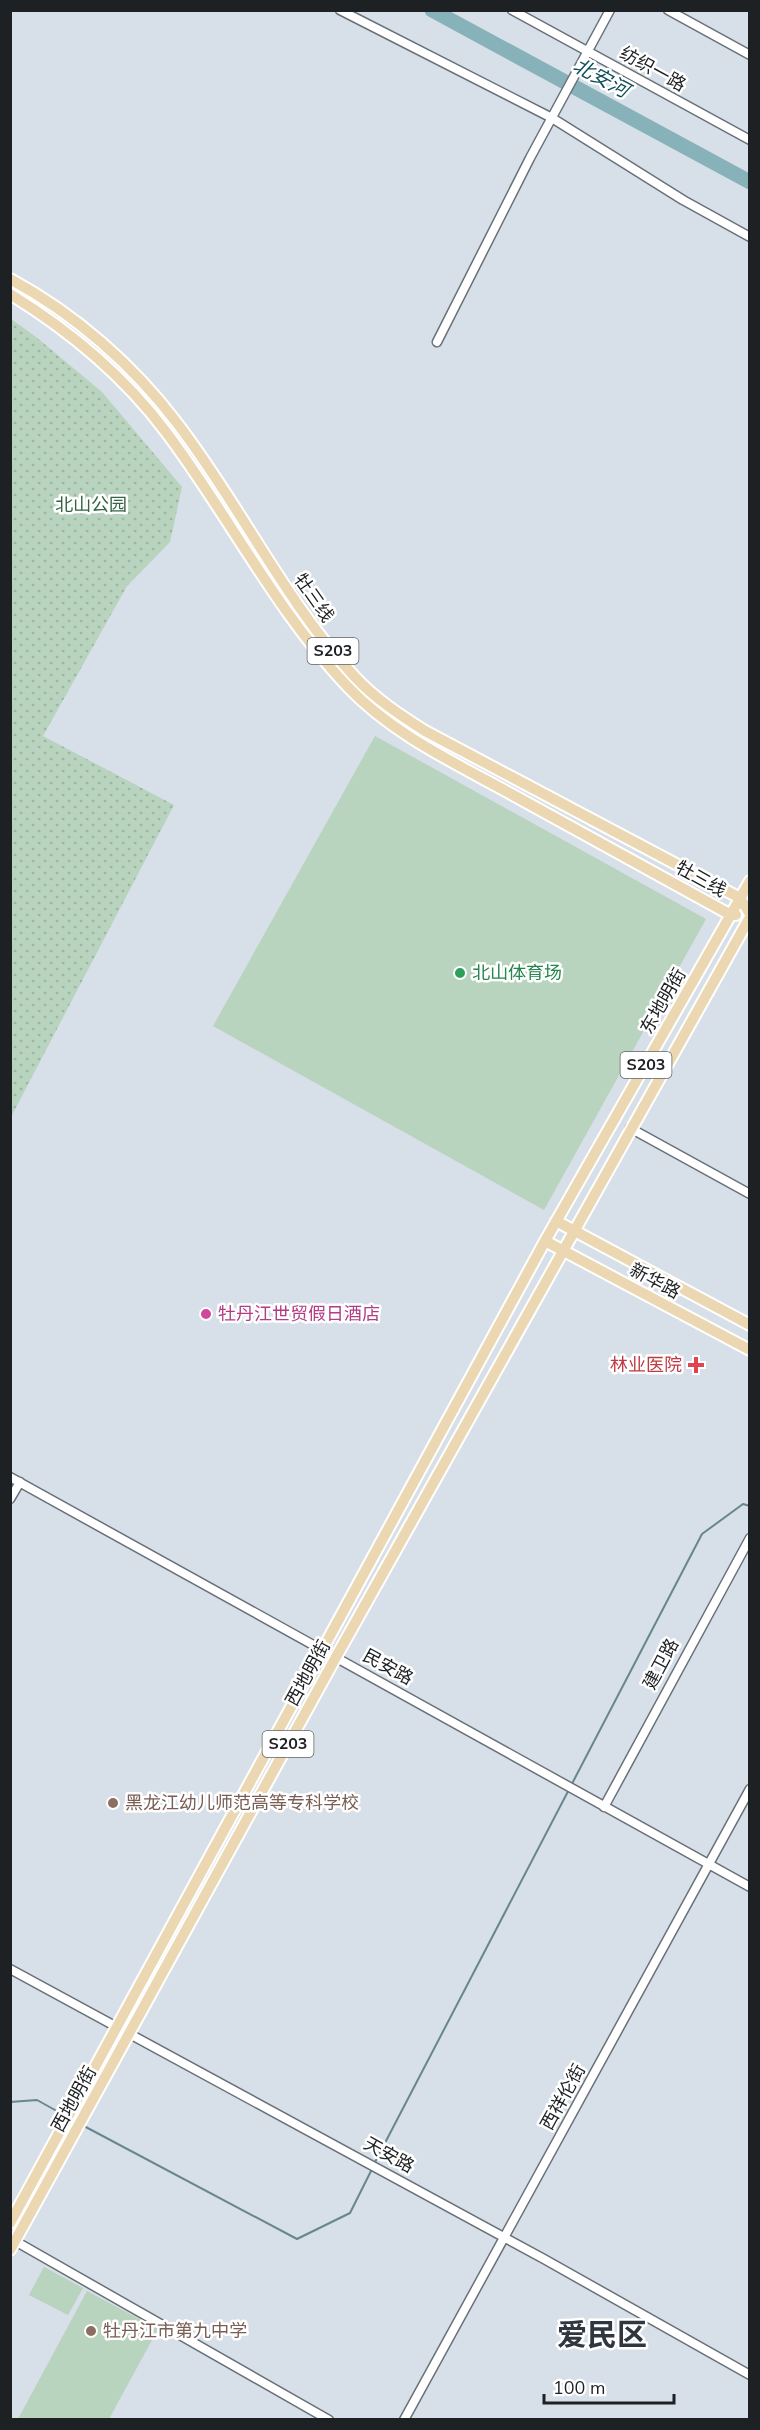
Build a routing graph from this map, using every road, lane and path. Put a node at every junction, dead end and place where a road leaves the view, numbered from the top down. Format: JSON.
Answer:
{"nodes":[{"id":1,"x":340,"y":10,"type":"edge"},
{"id":2,"x":512,"y":10,"type":"edge"},
{"id":3,"x":610,"y":10,"type":"edge"},
{"id":4,"x":668,"y":10,"type":"edge"},
{"id":5,"x":586,"y":54,"type":"junction"},
{"id":6,"x":750,"y":55,"type":"edge"},
{"id":7,"x":553,"y":116,"type":"junction"},
{"id":8,"x":750,"y":140,"type":"edge"},
{"id":9,"x":750,"y":237,"type":"edge"},
{"id":10,"x":10,"y":279,"type":"edge"},
{"id":11,"x":10,"y":294,"type":"edge"},
{"id":12,"x":437,"y":342,"type":"dead end"},
{"id":13,"x":750,"y":881,"type":"edge"},
{"id":14,"x":740,"y":898,"type":"junction"},
{"id":15,"x":731,"y":915,"type":"junction"},
{"id":16,"x":750,"y":915,"type":"edge"},
{"id":17,"x":630,"y":1128,"type":"junction"},
{"id":18,"x":750,"y":1194,"type":"edge"},
{"id":19,"x":551,"y":1232,"type":"junction"},
{"id":20,"x":567,"y":1240,"type":"junction"},
{"id":21,"x":750,"y":1326,"type":"edge"},
{"id":22,"x":750,"y":1350,"type":"edge"},
{"id":23,"x":10,"y":1477,"type":"edge"},
{"id":24,"x":20,"y":1482,"type":"junction"},
{"id":25,"x":10,"y":1499,"type":"edge"},
{"id":26,"x":750,"y":1538,"type":"edge"},
{"id":27,"x":323,"y":1650,"type":"junction"},
{"id":28,"x":336,"y":1657,"type":"junction"},
{"id":29,"x":750,"y":1790,"type":"edge"},
{"id":30,"x":604,"y":1807,"type":"junction"},
{"id":31,"x":708,"y":1865,"type":"junction"},
{"id":32,"x":750,"y":1887,"type":"edge"},
{"id":33,"x":10,"y":1969,"type":"edge"},
{"id":34,"x":118,"y":2026,"type":"junction"},
{"id":35,"x":130,"y":2032,"type":"junction"},
{"id":36,"x":10,"y":2223,"type":"edge"},
{"id":37,"x":505,"y":2238,"type":"junction"},
{"id":38,"x":13,"y":2246,"type":"edge"},
{"id":39,"x":750,"y":2375,"type":"edge"},
{"id":40,"x":329,"y":2420,"type":"edge"},
{"id":41,"x":404,"y":2420,"type":"edge"}],
"edges":[{"from":1,"to":7,"type":"street"},
{"from":2,"to":5,"type":"street","name":"纺织一路"},
{"from":3,"to":5,"type":"street"},
{"from":4,"to":6,"type":"street"},
{"from":5,"to":7,"type":"street"},
{"from":5,"to":8,"type":"street","name":"纺织一路"},
{"from":7,"to":9,"type":"street"},
{"from":7,"to":12,"type":"street"},
{"from":10,"to":14,"type":"main road","name":"牡三线","number":"S203"},
{"from":11,"to":15,"type":"main road","name":"牡三线","number":"S203"},
{"from":13,"to":14,"type":"main road","name":"东地明街"},
{"from":14,"to":15,"type":"main road","name":"东地明街","number":"S203"},
{"from":14,"to":16,"type":"main road","name":"牡三线"},
{"from":15,"to":16,"type":"main road","name":"牡三线","number":"S203"},
{"from":15,"to":19,"type":"main road","name":"东地明街","number":"S203"},
{"from":16,"to":17,"type":"main road","name":"东地明街","number":"S203"},
{"from":17,"to":18,"type":"street"},
{"from":17,"to":20,"type":"main road","name":"东地明街","number":"S203"},
{"from":19,"to":20,"type":"main road","name":"新华路"},
{"from":19,"to":20,"type":"main road"},
{"from":19,"to":27,"type":"main road","name":"西地明街","number":"S203"},
{"from":20,"to":21,"type":"main road"},
{"from":20,"to":22,"type":"main road","name":"新华路"},
{"from":20,"to":28,"type":"main road","name":"西地明街","number":"S203"},
{"from":23,"to":24,"type":"street","name":"民安路"},
{"from":24,"to":25,"type":"street"},
{"from":24,"to":27,"type":"street","name":"民安路"},
{"from":26,"to":30,"type":"street","name":"建卫路"},
{"from":27,"to":28,"type":"street","name":"民安路"},
{"from":27,"to":34,"type":"main road","name":"西地明街","number":"S203"},
{"from":28,"to":30,"type":"street","name":"民安路"},
{"from":28,"to":35,"type":"main road","name":"西地明街","number":"S203"},
{"from":29,"to":31,"type":"street","name":"西祥伦街"},
{"from":30,"to":31,"type":"street","name":"民安路"},
{"from":31,"to":32,"type":"street","name":"民安路"},
{"from":31,"to":37,"type":"street","name":"西祥伦街"},
{"from":33,"to":34,"type":"street","name":"天安路"},
{"from":34,"to":35,"type":"street","name":"天安路"},
{"from":34,"to":36,"type":"main road","name":"西地明街","number":"S203"},
{"from":35,"to":37,"type":"street","name":"天安路"},
{"from":35,"to":38,"type":"main road","name":"西地明街","number":"S203"},
{"from":37,"to":39,"type":"street","name":"天安路"},
{"from":37,"to":41,"type":"street","name":"西祥伦街"},
{"from":38,"to":40,"type":"street"}]}
